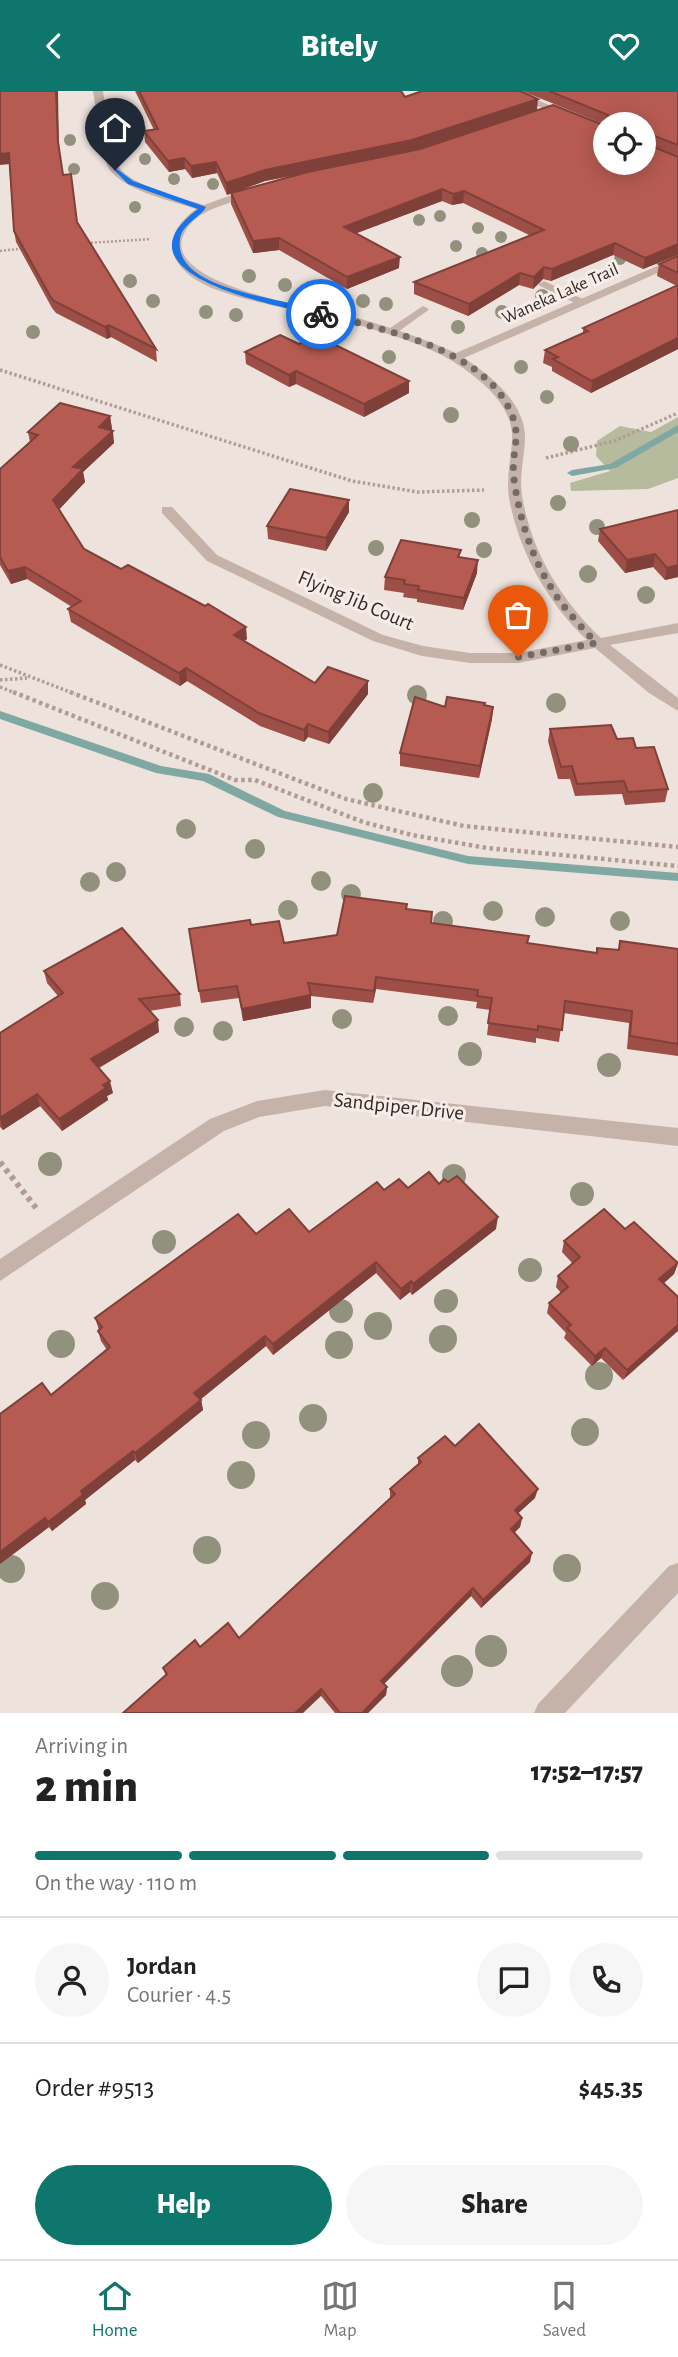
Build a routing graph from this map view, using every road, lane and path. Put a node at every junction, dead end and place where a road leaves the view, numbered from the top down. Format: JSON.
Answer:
{"nodes":[{"id":1,"x":98,"y":91,"type":"edge"},
{"id":2,"x":507,"y":91,"type":"edge"},
{"id":3,"x":552,"y":110,"type":"junction"},
{"id":4,"x":533,"y":117,"type":"edge"},
{"id":5,"x":593,"y":127,"type":"edge"},
{"id":6,"x":263,"y":188,"type":"edge"},
{"id":7,"x":203,"y":208,"type":"junction"},
{"id":8,"x":177,"y":238,"type":"junction"},
{"id":9,"x":82,"y":244,"type":"edge"},
{"id":10,"x":27,"y":248,"type":"edge"},
{"id":11,"x":0,"y":251,"type":"edge"},
{"id":12,"x":678,"y":260,"type":"edge"},
{"id":13,"x":544,"y":284,"type":"edge"},
{"id":14,"x":581,"y":302,"type":"junction"},
{"id":15,"x":423,"y":309,"type":"dead end"},
{"id":16,"x":391,"y":332,"type":"junction"},
{"id":17,"x":455,"y":358,"type":"junction"},
{"id":18,"x":0,"y":370,"type":"edge"},
{"id":19,"x":678,"y":413,"type":"edge"},
{"id":20,"x":546,"y":458,"type":"dead end"},
{"id":21,"x":484,"y":490,"type":"dead end"},
{"id":22,"x":167,"y":510,"type":"dead end"},
{"id":23,"x":678,"y":628,"type":"edge"},
{"id":24,"x":596,"y":643,"type":"junction"},
{"id":25,"x":0,"y":664,"type":"edge"},
{"id":26,"x":30,"y":678,"type":"junction"},
{"id":27,"x":0,"y":681,"type":"edge"},
{"id":28,"x":0,"y":687,"type":"edge"},
{"id":29,"x":678,"y":706,"type":"edge"},
{"id":30,"x":678,"y":847,"type":"edge"},
{"id":31,"x":678,"y":866,"type":"edge"},
{"id":32,"x":678,"y":1137,"type":"edge"},
{"id":33,"x":0,"y":1162,"type":"edge"},
{"id":34,"x":55,"y":1234,"type":"junction"},
{"id":35,"x":0,"y":1271,"type":"edge"},
{"id":36,"x":678,"y":1575,"type":"edge"},
{"id":37,"x":547,"y":1713,"type":"edge"}],
"edges":[{"from":1,"to":7,"type":"street"},
{"from":2,"to":3,"type":"street"},
{"from":3,"to":4,"type":"street"},
{"from":3,"to":5,"type":"street"},
{"from":6,"to":7,"type":"street"},
{"from":7,"to":8,"type":"street"},
{"from":8,"to":9,"type":"path"},
{"from":8,"to":16,"type":"street"},
{"from":10,"to":11,"type":"path"},
{"from":12,"to":14,"type":"street","name":"Waneka Lake Trail"},
{"from":13,"to":14,"type":"street"},
{"from":14,"to":17,"type":"street","name":"Waneka Lake Trail"},
{"from":15,"to":16,"type":"street"},
{"from":16,"to":17,"type":"street"},
{"from":17,"to":24,"type":"street"},
{"from":18,"to":21,"type":"path"},
{"from":19,"to":20,"type":"path"},
{"from":22,"to":24,"type":"street","name":"Flying Jib Court"},
{"from":23,"to":24,"type":"street","name":"Flying Jib Court"},
{"from":24,"to":29,"type":"street"},
{"from":25,"to":26,"type":"path"},
{"from":26,"to":27,"type":"path"},
{"from":26,"to":30,"type":"path"},
{"from":28,"to":31,"type":"path"},
{"from":32,"to":34,"type":"street","name":"Sandpiper Drive"},
{"from":33,"to":34,"type":"path"},
{"from":34,"to":35,"type":"street","name":"Sandpiper Drive"},
{"from":36,"to":37,"type":"street"}]}
